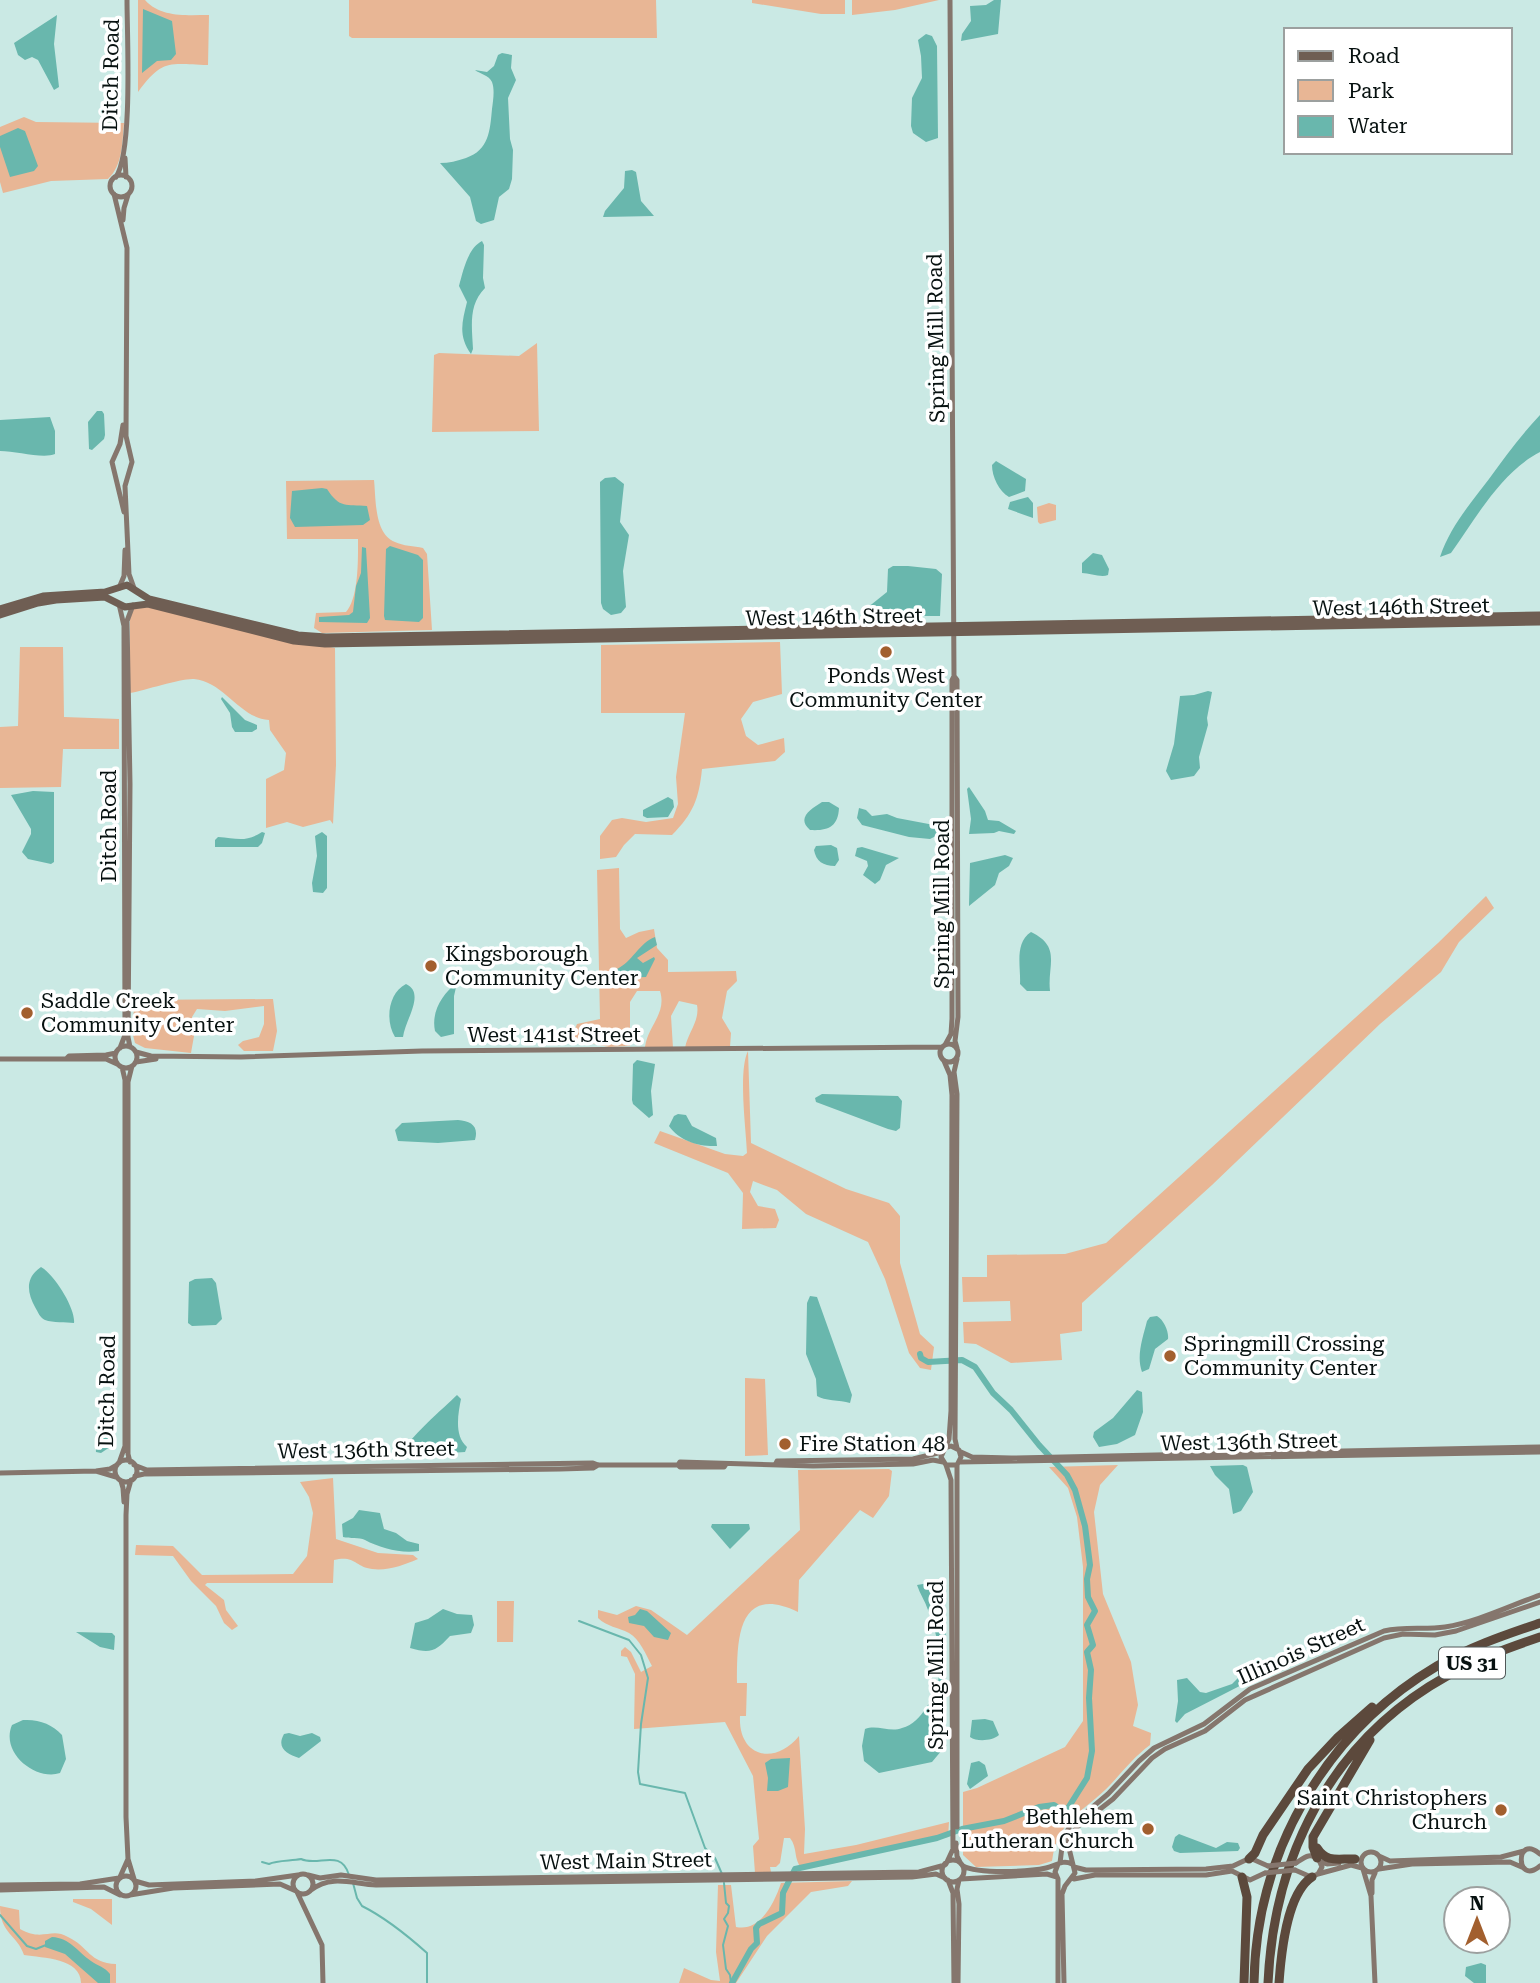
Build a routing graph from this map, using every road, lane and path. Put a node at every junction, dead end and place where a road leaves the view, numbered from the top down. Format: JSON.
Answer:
{"nodes":[{"id":1,"x":127,"y":0,"type":"edge"},
{"id":2,"x":950,"y":0,"type":"edge"},
{"id":3,"x":124,"y":151,"type":"junction"},
{"id":4,"x":116,"y":177,"type":"junction"},
{"id":5,"x":126,"y":177,"type":"junction"},
{"id":6,"x":129,"y":193,"type":"junction"},
{"id":7,"x":114,"y":194,"type":"junction"},
{"id":8,"x":123,"y":226,"type":"junction"},
{"id":9,"x":126,"y":404,"type":"junction"},
{"id":10,"x":115,"y":455,"type":"junction"},
{"id":11,"x":130,"y":456,"type":"junction"},
{"id":12,"x":114,"y":468,"type":"junction"},
{"id":13,"x":130,"y":468,"type":"junction"},
{"id":14,"x":119,"y":588,"type":"junction"},
{"id":15,"x":135,"y":590,"type":"junction"},
{"id":16,"x":118,"y":603,"type":"junction"},
{"id":17,"x":133,"y":605,"type":"junction"},
{"id":18,"x":0,"y":609,"type":"edge"},
{"id":19,"x":0,"y":615,"type":"edge"},
{"id":20,"x":1540,"y":615,"type":"edge"},
{"id":21,"x":1540,"y":622,"type":"edge"},
{"id":22,"x":954,"y":630,"type":"junction"},
{"id":23,"x":773,"y":633,"type":"junction"},
{"id":24,"x":954,"y":676,"type":"junction"},
{"id":25,"x":944,"y":1046,"type":"junction"},
{"id":26,"x":130,"y":1047,"type":"junction"},
{"id":27,"x":928,"y":1048,"type":"junction"},
{"id":28,"x":957,"y":1048,"type":"junction"},
{"id":29,"x":118,"y":1051,"type":"junction"},
{"id":30,"x":136,"y":1052,"type":"junction"},
{"id":31,"x":180,"y":1057,"type":"junction"},
{"id":32,"x":67,"y":1058,"type":"junction"},
{"id":33,"x":942,"y":1058,"type":"junction"},
{"id":34,"x":0,"y":1059,"type":"edge"},
{"id":35,"x":957,"y":1059,"type":"junction"},
{"id":36,"x":134,"y":1064,"type":"junction"},
{"id":37,"x":120,"y":1065,"type":"junction"},
{"id":38,"x":954,"y":1359,"type":"junction"},
{"id":39,"x":1540,"y":1449,"type":"edge"},
{"id":40,"x":943,"y":1450,"type":"junction"},
{"id":41,"x":959,"y":1450,"type":"junction"},
{"id":42,"x":1045,"y":1459,"type":"junction"},
{"id":43,"x":132,"y":1463,"type":"junction"},
{"id":44,"x":776,"y":1463,"type":"junction"},
{"id":45,"x":958,"y":1463,"type":"junction"},
{"id":46,"x":118,"y":1464,"type":"junction"},
{"id":47,"x":945,"y":1464,"type":"junction"},
{"id":48,"x":598,"y":1465,"type":"junction"},
{"id":49,"x":96,"y":1471,"type":"junction"},
{"id":50,"x":0,"y":1473,"type":"edge"},
{"id":51,"x":133,"y":1478,"type":"junction"},
{"id":52,"x":119,"y":1479,"type":"junction"},
{"id":53,"x":126,"y":1515,"type":"junction"},
{"id":54,"x":1540,"y":1595,"type":"edge"},
{"id":55,"x":1540,"y":1602,"type":"edge"},
{"id":56,"x":1540,"y":1623,"type":"edge"},
{"id":57,"x":1540,"y":1637,"type":"edge"},
{"id":58,"x":1307,"y":1668,"type":"junction"},
{"id":59,"x":1418,"y":1678,"type":"junction"},
{"id":60,"x":1376,"y":1729,"type":"junction"},
{"id":61,"x":955,"y":1823,"type":"junction"},
{"id":62,"x":1314,"y":1834,"type":"junction"},
{"id":63,"x":955,"y":1838,"type":"junction"},
{"id":64,"x":1524,"y":1852,"type":"junction"},
{"id":65,"x":1539,"y":1853,"type":"edge"},
{"id":66,"x":1380,"y":1856,"type":"junction"},
{"id":67,"x":1359,"y":1857,"type":"junction"},
{"id":68,"x":128,"y":1859,"type":"junction"},
{"id":69,"x":1245,"y":1860,"type":"junction"},
{"id":70,"x":1319,"y":1860,"type":"junction"},
{"id":71,"x":945,"y":1864,"type":"junction"},
{"id":72,"x":1059,"y":1864,"type":"junction"},
{"id":73,"x":962,"y":1865,"type":"junction"},
{"id":74,"x":1073,"y":1865,"type":"junction"},
{"id":75,"x":1539,"y":1867,"type":"edge"},
{"id":76,"x":1362,"y":1868,"type":"junction"},
{"id":77,"x":1524,"y":1868,"type":"junction"},
{"id":78,"x":1378,"y":1870,"type":"junction"},
{"id":79,"x":298,"y":1875,"type":"junction"},
{"id":80,"x":308,"y":1875,"type":"junction"},
{"id":81,"x":1315,"y":1875,"type":"junction"},
{"id":82,"x":1241,"y":1876,"type":"junction"},
{"id":83,"x":120,"y":1877,"type":"junction"},
{"id":84,"x":801,"y":1877,"type":"junction"},
{"id":85,"x":346,"y":1878,"type":"junction"},
{"id":86,"x":1057,"y":1878,"type":"junction"},
{"id":87,"x":947,"y":1879,"type":"junction"},
{"id":88,"x":960,"y":1879,"type":"junction"},
{"id":89,"x":134,"y":1880,"type":"junction"},
{"id":90,"x":1070,"y":1880,"type":"junction"},
{"id":91,"x":0,"y":1887,"type":"edge"},
{"id":92,"x":297,"y":1891,"type":"junction"},
{"id":93,"x":311,"y":1891,"type":"junction"},
{"id":94,"x":120,"y":1895,"type":"junction"},
{"id":95,"x":130,"y":1895,"type":"junction"},
{"id":96,"x":1371,"y":1896,"type":"junction"},
{"id":97,"x":307,"y":1909,"type":"junction"},
{"id":98,"x":323,"y":1983,"type":"edge"},
{"id":99,"x":956,"y":1983,"type":"edge"},
{"id":100,"x":1058,"y":1983,"type":"edge"},
{"id":101,"x":1064,"y":1983,"type":"edge"},
{"id":102,"x":1244,"y":1983,"type":"edge"},
{"id":103,"x":1254,"y":1983,"type":"edge"},
{"id":104,"x":1268,"y":1983,"type":"edge"},
{"id":105,"x":1279,"y":1983,"type":"edge"},
{"id":106,"x":1375,"y":1983,"type":"edge"}],
"edges":[{"from":1,"to":3,"type":"street","name":"Ditch Road"},
{"from":2,"to":22,"type":"street","name":"Spring Mill Road"},
{"from":3,"to":4,"type":"street","name":"Ditch Road"},
{"from":3,"to":5,"type":"street","name":"Ditch Road"},
{"from":4,"to":5,"type":"street"},
{"from":4,"to":7,"type":"street"},
{"from":5,"to":6,"type":"street"},
{"from":6,"to":7,"type":"street"},
{"from":6,"to":8,"type":"street"},
{"from":7,"to":8,"type":"street"},
{"from":8,"to":9,"type":"street"},
{"from":9,"to":10,"type":"street"},
{"from":9,"to":11,"type":"street"},
{"from":10,"to":11,"type":"street"},
{"from":10,"to":12,"type":"street"},
{"from":11,"to":13,"type":"street"},
{"from":12,"to":13,"type":"street"},
{"from":12,"to":14,"type":"street"},
{"from":13,"to":15,"type":"street"},
{"from":14,"to":15,"type":"main road"},
{"from":14,"to":16,"type":"main road"},
{"from":14,"to":18,"type":"main road"},
{"from":15,"to":17,"type":"main road"},
{"from":15,"to":23,"type":"main road","name":"West 146th Street"},
{"from":16,"to":17,"type":"main road"},
{"from":16,"to":19,"type":"main road"},
{"from":16,"to":29,"type":"street","name":"Ditch Road"},
{"from":17,"to":23,"type":"main road","name":"West 146th Street"},
{"from":17,"to":26,"type":"street","name":"Ditch Road"},
{"from":20,"to":22,"type":"main road","name":"West 146th Street"},
{"from":21,"to":22,"type":"main road","name":"West 146th Street"},
{"from":22,"to":23,"type":"main road","name":"West 146th Street"},
{"from":22,"to":24,"type":"street","name":"Spring Mill Road"},
{"from":24,"to":25,"type":"street","name":"Spring Mill Road"},
{"from":24,"to":28,"type":"street","name":"Spring Mill Road"},
{"from":25,"to":27,"type":"street","name":"West 141st Street"},
{"from":25,"to":28,"type":"street"},
{"from":25,"to":33,"type":"street"},
{"from":26,"to":29,"type":"street"},
{"from":26,"to":30,"type":"street"},
{"from":27,"to":31,"type":"street","name":"West 141st Street"},
{"from":27,"to":33,"type":"street"},
{"from":28,"to":35,"type":"street"},
{"from":29,"to":32,"type":"street"},
{"from":29,"to":37,"type":"street","name":"Ditch Road"},
{"from":30,"to":31,"type":"street","name":"West 141st Street"},
{"from":30,"to":36,"type":"street","name":"Ditch Road"},
{"from":31,"to":36,"type":"street","name":"West 141st Street"},
{"from":32,"to":34,"type":"street"},
{"from":32,"to":37,"type":"street"},
{"from":33,"to":35,"type":"street"},
{"from":33,"to":38,"type":"street"},
{"from":35,"to":38,"type":"street"},
{"from":36,"to":37,"type":"street","name":"West 141st Street"},
{"from":36,"to":43,"type":"street","name":"Ditch Road"},
{"from":37,"to":46,"type":"street","name":"Ditch Road"},
{"from":38,"to":40,"type":"street"},
{"from":38,"to":41,"type":"street"},
{"from":39,"to":42,"type":"street","name":"West 136th Street"},
{"from":39,"to":42,"type":"street","name":"West 136th Street"},
{"from":40,"to":41,"type":"street","name":"West 136th Street"},
{"from":40,"to":44,"type":"street","name":"West 136th Street"},
{"from":40,"to":47,"type":"street","name":"Spring Mill Road"},
{"from":41,"to":42,"type":"street","name":"West 136th Street"},
{"from":41,"to":45,"type":"street","name":"Spring Mill Road"},
{"from":42,"to":45,"type":"street","name":"West 136th Street"},
{"from":43,"to":46,"type":"street","name":"West 136th Street"},
{"from":43,"to":48,"type":"street","name":"West 136th Street"},
{"from":43,"to":51,"type":"street","name":"Ditch Road"},
{"from":44,"to":47,"type":"street","name":"West 136th Street"},
{"from":44,"to":48,"type":"street","name":"West 136th Street"},
{"from":45,"to":47,"type":"street","name":"West 136th Street"},
{"from":45,"to":61,"type":"street","name":"Spring Mill Road"},
{"from":46,"to":49,"type":"street"},
{"from":46,"to":52,"type":"street","name":"Ditch Road"},
{"from":47,"to":61,"type":"street","name":"Spring Mill Road"},
{"from":48,"to":51,"type":"street","name":"West 136th Street"},
{"from":49,"to":50,"type":"street"},
{"from":49,"to":52,"type":"street"},
{"from":51,"to":52,"type":"street","name":"West 136th Street"},
{"from":51,"to":53,"type":"street"},
{"from":52,"to":53,"type":"street"},
{"from":53,"to":68,"type":"street"},
{"from":54,"to":58,"type":"street","name":"Illinois Street"},
{"from":55,"to":58,"type":"street","name":"Illinois Street"},
{"from":56,"to":59,"type":"highway","number":"US 31"},
{"from":57,"to":60,"type":"highway","number":"US 31"},
{"from":58,"to":72,"type":"street","name":"Illinois Street"},
{"from":58,"to":74,"type":"street","name":"Illinois Street"},
{"from":59,"to":69,"type":"highway"},
{"from":59,"to":103,"type":"highway","number":"US 31"},
{"from":60,"to":62,"type":"highway"},
{"from":60,"to":104,"type":"highway","number":"US 31"},
{"from":61,"to":63,"type":"street","name":"Spring Mill Road"},
{"from":62,"to":67,"type":"highway"},
{"from":62,"to":70,"type":"highway"},
{"from":63,"to":71,"type":"street","name":"Spring Mill Road"},
{"from":63,"to":73,"type":"street","name":"Spring Mill Road"},
{"from":64,"to":65,"type":"street"},
{"from":64,"to":66,"type":"street"},
{"from":64,"to":77,"type":"street"},
{"from":66,"to":67,"type":"street"},
{"from":66,"to":78,"type":"street"},
{"from":67,"to":70,"type":"street"},
{"from":67,"to":76,"type":"street"},
{"from":68,"to":83,"type":"street"},
{"from":68,"to":89,"type":"street"},
{"from":69,"to":70,"type":"street","bridge":true},
{"from":69,"to":74,"type":"street"},
{"from":69,"to":82,"type":"street"},
{"from":70,"to":81,"type":"street"},
{"from":71,"to":73,"type":"street"},
{"from":71,"to":84,"type":"street","name":"West Main Street"},
{"from":71,"to":87,"type":"street"},
{"from":72,"to":73,"type":"street"},
{"from":72,"to":74,"type":"street"},
{"from":72,"to":86,"type":"street"},
{"from":73,"to":88,"type":"street"},
{"from":74,"to":90,"type":"street"},
{"from":75,"to":77,"type":"street"},
{"from":76,"to":78,"type":"street"},
{"from":76,"to":81,"type":"street"},
{"from":76,"to":96,"type":"street"},
{"from":77,"to":78,"type":"street"},
{"from":78,"to":96,"type":"street"},
{"from":79,"to":80,"type":"street"},
{"from":79,"to":89,"type":"street"},
{"from":79,"to":92,"type":"street"},
{"from":80,"to":85,"type":"street","name":"West Main Street"},
{"from":80,"to":93,"type":"street"},
{"from":81,"to":82,"type":"street","bridge":true},
{"from":81,"to":105,"type":"highway"},
{"from":82,"to":90,"type":"street"},
{"from":82,"to":102,"type":"highway"},
{"from":83,"to":89,"type":"street"},
{"from":83,"to":91,"type":"street"},
{"from":83,"to":94,"type":"street"},
{"from":84,"to":85,"type":"street","name":"West Main Street"},
{"from":84,"to":87,"type":"street","name":"West Main Street"},
{"from":85,"to":93,"type":"street","name":"West Main Street"},
{"from":86,"to":88,"type":"street"},
{"from":86,"to":90,"type":"street"},
{"from":86,"to":100,"type":"street"},
{"from":87,"to":88,"type":"street"},
{"from":87,"to":99,"type":"street"},
{"from":88,"to":99,"type":"street"},
{"from":89,"to":95,"type":"street"},
{"from":90,"to":101,"type":"street"},
{"from":91,"to":94,"type":"street"},
{"from":92,"to":93,"type":"street"},
{"from":92,"to":95,"type":"street"},
{"from":92,"to":97,"type":"street"},
{"from":93,"to":97,"type":"street"},
{"from":94,"to":95,"type":"street"},
{"from":96,"to":106,"type":"street"},
{"from":97,"to":98,"type":"street"}]}
